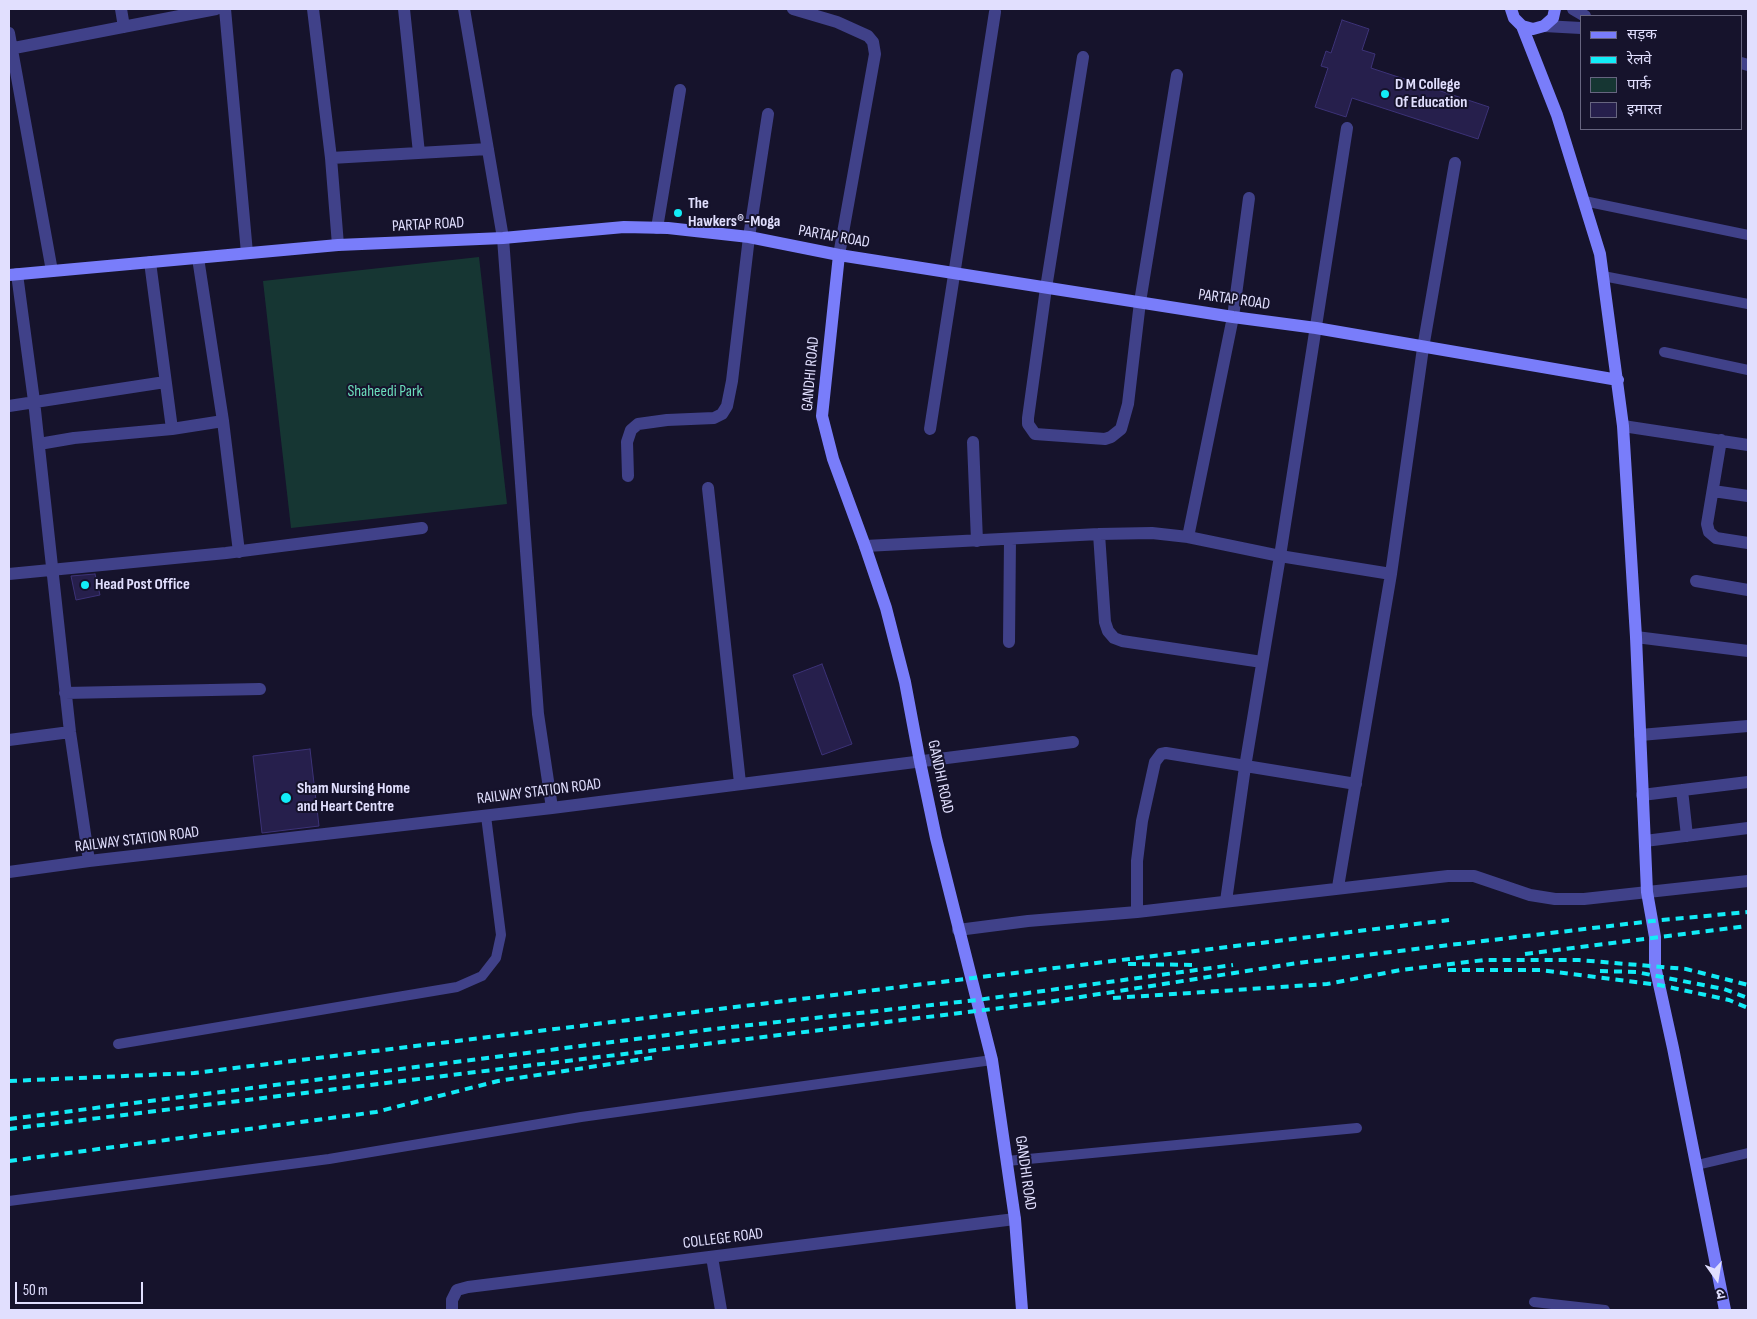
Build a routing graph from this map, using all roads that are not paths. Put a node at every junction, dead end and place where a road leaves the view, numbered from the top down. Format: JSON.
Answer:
{"nodes":[{"id":1,"x":121,"y":9,"type":"edge"},
{"id":2,"x":216,"y":9,"type":"edge"},
{"id":3,"x":225,"y":9,"type":"edge"},
{"id":4,"x":313,"y":9,"type":"edge"},
{"id":5,"x":404,"y":9,"type":"edge"},
{"id":6,"x":464,"y":9,"type":"edge"},
{"id":7,"x":793,"y":9,"type":"edge"},
{"id":8,"x":1555,"y":9,"type":"edge"},
{"id":9,"x":995,"y":12,"type":"dead end"},
{"id":10,"x":1514,"y":15,"type":"edge"},
{"id":11,"x":1544,"y":26,"type":"junction"},
{"id":12,"x":124,"y":27,"type":"junction"},
{"id":13,"x":1580,"y":28,"type":"edge"},
{"id":14,"x":9,"y":33,"type":"edge"},
{"id":15,"x":10,"y":48,"type":"edge"},
{"id":16,"x":1083,"y":57,"type":"dead end"},
{"id":17,"x":1177,"y":75,"type":"dead end"},
{"id":18,"x":680,"y":90,"type":"dead end"},
{"id":19,"x":768,"y":114,"type":"dead end"},
{"id":20,"x":1347,"y":128,"type":"dead end"},
{"id":21,"x":488,"y":149,"type":"junction"},
{"id":22,"x":419,"y":153,"type":"junction"},
{"id":23,"x":331,"y":158,"type":"junction"},
{"id":24,"x":1455,"y":163,"type":"dead end"},
{"id":25,"x":1249,"y":198,"type":"dead end"},
{"id":26,"x":1584,"y":201,"type":"junction"},
{"id":27,"x":657,"y":228,"type":"junction"},
{"id":28,"x":1748,"y":235,"type":"edge"},
{"id":29,"x":749,"y":237,"type":"junction"},
{"id":30,"x":503,"y":238,"type":"junction"},
{"id":31,"x":338,"y":245,"type":"junction"},
{"id":32,"x":247,"y":253,"type":"junction"},
{"id":33,"x":839,"y":255,"type":"junction"},
{"id":34,"x":198,"y":258,"type":"junction"},
{"id":35,"x":150,"y":262,"type":"junction"},
{"id":36,"x":52,"y":271,"type":"junction"},
{"id":37,"x":955,"y":274,"type":"junction"},
{"id":38,"x":13,"y":275,"type":"edge"},
{"id":39,"x":1603,"y":276,"type":"junction"},
{"id":40,"x":1046,"y":288,"type":"junction"},
{"id":41,"x":1140,"y":302,"type":"junction"},
{"id":42,"x":1748,"y":304,"type":"edge"},
{"id":43,"x":1233,"y":317,"type":"junction"},
{"id":44,"x":1316,"y":328,"type":"junction"},
{"id":45,"x":1423,"y":348,"type":"junction"},
{"id":46,"x":1664,"y":352,"type":"dead end"},
{"id":47,"x":1748,"y":370,"type":"edge"},
{"id":48,"x":1618,"y":380,"type":"junction"},
{"id":49,"x":165,"y":382,"type":"junction"},
{"id":50,"x":34,"y":401,"type":"junction"},
{"id":51,"x":9,"y":406,"type":"edge"},
{"id":52,"x":223,"y":421,"type":"junction"},
{"id":53,"x":1623,"y":426,"type":"junction"},
{"id":54,"x":172,"y":429,"type":"junction"},
{"id":55,"x":930,"y":429,"type":"dead end"},
{"id":56,"x":1721,"y":440,"type":"junction"},
{"id":57,"x":973,"y":442,"type":"dead end"},
{"id":58,"x":39,"y":444,"type":"junction"},
{"id":59,"x":1748,"y":445,"type":"edge"},
{"id":60,"x":628,"y":476,"type":"dead end"},
{"id":61,"x":708,"y":488,"type":"dead end"},
{"id":62,"x":1713,"y":491,"type":"junction"},
{"id":63,"x":1748,"y":496,"type":"edge"},
{"id":64,"x":422,"y":528,"type":"dead end"},
{"id":65,"x":1099,"y":534,"type":"junction"},
{"id":66,"x":1188,"y":537,"type":"junction"},
{"id":67,"x":1010,"y":539,"type":"junction"},
{"id":68,"x":977,"y":541,"type":"junction"},
{"id":69,"x":1748,"y":543,"type":"edge"},
{"id":70,"x":865,"y":546,"type":"junction"},
{"id":71,"x":239,"y":552,"type":"junction"},
{"id":72,"x":1280,"y":556,"type":"junction"},
{"id":73,"x":53,"y":571,"type":"junction"},
{"id":74,"x":9,"y":574,"type":"edge"},
{"id":75,"x":1390,"y":574,"type":"junction"},
{"id":76,"x":1696,"y":582,"type":"dead end"},
{"id":77,"x":1748,"y":590,"type":"edge"},
{"id":78,"x":1636,"y":637,"type":"junction"},
{"id":79,"x":1009,"y":642,"type":"dead end"},
{"id":80,"x":1748,"y":651,"type":"edge"},
{"id":81,"x":1262,"y":662,"type":"junction"},
{"id":82,"x":260,"y":689,"type":"dead end"},
{"id":83,"x":65,"y":693,"type":"junction"},
{"id":84,"x":1748,"y":726,"type":"edge"},
{"id":85,"x":70,"y":732,"type":"junction"},
{"id":86,"x":1640,"y":735,"type":"junction"},
{"id":87,"x":9,"y":740,"type":"edge"},
{"id":88,"x":1073,"y":742,"type":"dead end"},
{"id":89,"x":920,"y":762,"type":"junction"},
{"id":90,"x":1245,"y":767,"type":"junction"},
{"id":91,"x":1748,"y":782,"type":"edge"},
{"id":92,"x":740,"y":783,"type":"junction"},
{"id":93,"x":1356,"y":784,"type":"junction"},
{"id":94,"x":1682,"y":790,"type":"junction"},
{"id":95,"x":1642,"y":795,"type":"junction"},
{"id":96,"x":552,"y":808,"type":"junction"},
{"id":97,"x":486,"y":816,"type":"junction"},
{"id":98,"x":1748,"y":828,"type":"edge"},
{"id":99,"x":1687,"y":836,"type":"junction"},
{"id":100,"x":1645,"y":842,"type":"junction"},
{"id":101,"x":89,"y":861,"type":"junction"},
{"id":102,"x":9,"y":872,"type":"edge"},
{"id":103,"x":1748,"y":881,"type":"edge"},
{"id":104,"x":1338,"y":888,"type":"junction"},
{"id":105,"x":1647,"y":892,"type":"junction"},
{"id":106,"x":1226,"y":901,"type":"junction"},
{"id":107,"x":1137,"y":912,"type":"junction"},
{"id":108,"x":958,"y":930,"type":"junction"},
{"id":109,"x":118,"y":1044,"type":"dead end"},
{"id":110,"x":992,"y":1060,"type":"junction"},
{"id":111,"x":1357,"y":1128,"type":"dead end"},
{"id":112,"x":1748,"y":1153,"type":"edge"},
{"id":113,"x":1007,"y":1161,"type":"junction"},
{"id":114,"x":1696,"y":1165,"type":"junction"},
{"id":115,"x":9,"y":1201,"type":"edge"},
{"id":116,"x":1015,"y":1219,"type":"junction"},
{"id":117,"x":712,"y":1257,"type":"junction"},
{"id":118,"x":1534,"y":1302,"type":"dead end"},
{"id":119,"x":452,"y":1310,"type":"edge"},
{"id":120,"x":721,"y":1310,"type":"edge"},
{"id":121,"x":1022,"y":1310,"type":"edge"},
{"id":122,"x":1604,"y":1310,"type":"edge"},
{"id":123,"x":1725,"y":1310,"type":"edge"}],
"edges":[{"from":1,"to":12,"type":"street"},
{"from":2,"to":12,"type":"street"},
{"from":3,"to":32,"type":"street"},
{"from":4,"to":23,"type":"street"},
{"from":5,"to":22,"type":"street"},
{"from":6,"to":21,"type":"street"},
{"from":7,"to":33,"type":"street"},
{"from":8,"to":11,"type":"street"},
{"from":9,"to":37,"type":"street"},
{"from":10,"to":11,"type":"street"},
{"from":10,"to":26,"type":"street"},
{"from":11,"to":13,"type":"street"},
{"from":12,"to":15,"type":"street"},
{"from":14,"to":15,"type":"street"},
{"from":15,"to":36,"type":"street"},
{"from":16,"to":40,"type":"street"},
{"from":17,"to":41,"type":"street"},
{"from":18,"to":27,"type":"street"},
{"from":19,"to":29,"type":"street"},
{"from":20,"to":44,"type":"street"},
{"from":21,"to":22,"type":"street"},
{"from":21,"to":30,"type":"street"},
{"from":22,"to":23,"type":"street"},
{"from":23,"to":31,"type":"street"},
{"from":24,"to":45,"type":"street"},
{"from":25,"to":43,"type":"street"},
{"from":26,"to":28,"type":"lane"},
{"from":26,"to":39,"type":"street"},
{"from":27,"to":29,"type":"street","name":"PARTAP ROAD"},
{"from":27,"to":30,"type":"street","name":"PARTAP ROAD"},
{"from":29,"to":33,"type":"street","name":"PARTAP ROAD"},
{"from":29,"to":60,"type":"street"},
{"from":30,"to":31,"type":"street","name":"PARTAP ROAD"},
{"from":30,"to":96,"type":"street"},
{"from":31,"to":32,"type":"street","name":"PARTAP ROAD"},
{"from":32,"to":34,"type":"street","name":"PARTAP ROAD"},
{"from":33,"to":37,"type":"street","name":"PARTAP ROAD"},
{"from":33,"to":70,"type":"street","name":"GANDHI ROAD"},
{"from":34,"to":35,"type":"street","name":"PARTAP ROAD"},
{"from":34,"to":52,"type":"street"},
{"from":35,"to":36,"type":"street","name":"PARTAP ROAD"},
{"from":35,"to":49,"type":"street"},
{"from":36,"to":38,"type":"street","name":"PARTAP ROAD"},
{"from":37,"to":40,"type":"street","name":"PARTAP ROAD"},
{"from":37,"to":55,"type":"street"},
{"from":38,"to":50,"type":"street"},
{"from":39,"to":42,"type":"lane"},
{"from":39,"to":48,"type":"street"},
{"from":40,"to":41,"type":"street","name":"PARTAP ROAD"},
{"from":40,"to":41,"type":"street"},
{"from":41,"to":43,"type":"street","name":"PARTAP ROAD"},
{"from":43,"to":44,"type":"street","name":"PARTAP ROAD"},
{"from":43,"to":66,"type":"street"},
{"from":44,"to":45,"type":"street","name":"PARTAP ROAD"},
{"from":44,"to":72,"type":"street"},
{"from":45,"to":48,"type":"street","name":"PARTAP ROAD"},
{"from":45,"to":75,"type":"street"},
{"from":46,"to":47,"type":"lane"},
{"from":48,"to":53,"type":"street"},
{"from":49,"to":50,"type":"street"},
{"from":49,"to":54,"type":"street"},
{"from":50,"to":51,"type":"street"},
{"from":50,"to":58,"type":"street"},
{"from":52,"to":54,"type":"street"},
{"from":52,"to":71,"type":"street"},
{"from":53,"to":56,"type":"street"},
{"from":53,"to":78,"type":"street"},
{"from":54,"to":58,"type":"street"},
{"from":56,"to":59,"type":"street"},
{"from":56,"to":62,"type":"street"},
{"from":57,"to":68,"type":"street"},
{"from":58,"to":73,"type":"street"},
{"from":61,"to":92,"type":"street"},
{"from":62,"to":63,"type":"street"},
{"from":62,"to":69,"type":"street"},
{"from":64,"to":71,"type":"street"},
{"from":65,"to":66,"type":"street"},
{"from":65,"to":67,"type":"street"},
{"from":65,"to":81,"type":"street"},
{"from":66,"to":72,"type":"street"},
{"from":67,"to":68,"type":"street"},
{"from":67,"to":79,"type":"street"},
{"from":68,"to":70,"type":"street"},
{"from":70,"to":89,"type":"street","name":"GANDHI ROAD"},
{"from":71,"to":73,"type":"street"},
{"from":72,"to":75,"type":"street"},
{"from":72,"to":81,"type":"street"},
{"from":73,"to":74,"type":"street"},
{"from":73,"to":83,"type":"street"},
{"from":75,"to":93,"type":"street"},
{"from":76,"to":77,"type":"street"},
{"from":78,"to":80,"type":"street"},
{"from":78,"to":86,"type":"street"},
{"from":81,"to":90,"type":"street"},
{"from":82,"to":83,"type":"street"},
{"from":83,"to":85,"type":"street"},
{"from":84,"to":86,"type":"street"},
{"from":85,"to":87,"type":"street"},
{"from":85,"to":101,"type":"street"},
{"from":86,"to":95,"type":"street"},
{"from":88,"to":89,"type":"street","name":"RAILWAY STATION ROAD"},
{"from":89,"to":92,"type":"street","name":"RAILWAY STATION ROAD"},
{"from":89,"to":108,"type":"street","name":"GANDHI ROAD"},
{"from":90,"to":93,"type":"street"},
{"from":90,"to":106,"type":"street"},
{"from":90,"to":107,"type":"street"},
{"from":91,"to":94,"type":"street"},
{"from":92,"to":96,"type":"street","name":"RAILWAY STATION ROAD"},
{"from":93,"to":104,"type":"street"},
{"from":94,"to":95,"type":"street"},
{"from":94,"to":99,"type":"street"},
{"from":95,"to":100,"type":"street"},
{"from":96,"to":97,"type":"street","name":"RAILWAY STATION ROAD"},
{"from":97,"to":101,"type":"street","name":"RAILWAY STATION ROAD"},
{"from":97,"to":109,"type":"lane"},
{"from":98,"to":99,"type":"street"},
{"from":99,"to":100,"type":"street"},
{"from":100,"to":105,"type":"street"},
{"from":101,"to":102,"type":"street","name":"RAILWAY STATION ROAD"},
{"from":103,"to":105,"type":"street"},
{"from":104,"to":105,"type":"street"},
{"from":104,"to":106,"type":"street"},
{"from":105,"to":114,"type":"street"},
{"from":106,"to":107,"type":"street"},
{"from":107,"to":108,"type":"street"},
{"from":108,"to":110,"type":"street","name":"GANDHI ROAD"},
{"from":110,"to":113,"type":"street","name":"GANDHI ROAD"},
{"from":110,"to":115,"type":"lane"},
{"from":111,"to":113,"type":"lane"},
{"from":112,"to":114,"type":"lane"},
{"from":113,"to":116,"type":"street","name":"GANDHI ROAD"},
{"from":114,"to":123,"type":"street"},
{"from":116,"to":117,"type":"street","name":"COLLEGE ROAD"},
{"from":116,"to":121,"type":"street","name":"GANDHI ROAD"},
{"from":117,"to":119,"type":"street","name":"COLLEGE ROAD"},
{"from":117,"to":120,"type":"street"},
{"from":118,"to":122,"type":"lane"}]}
